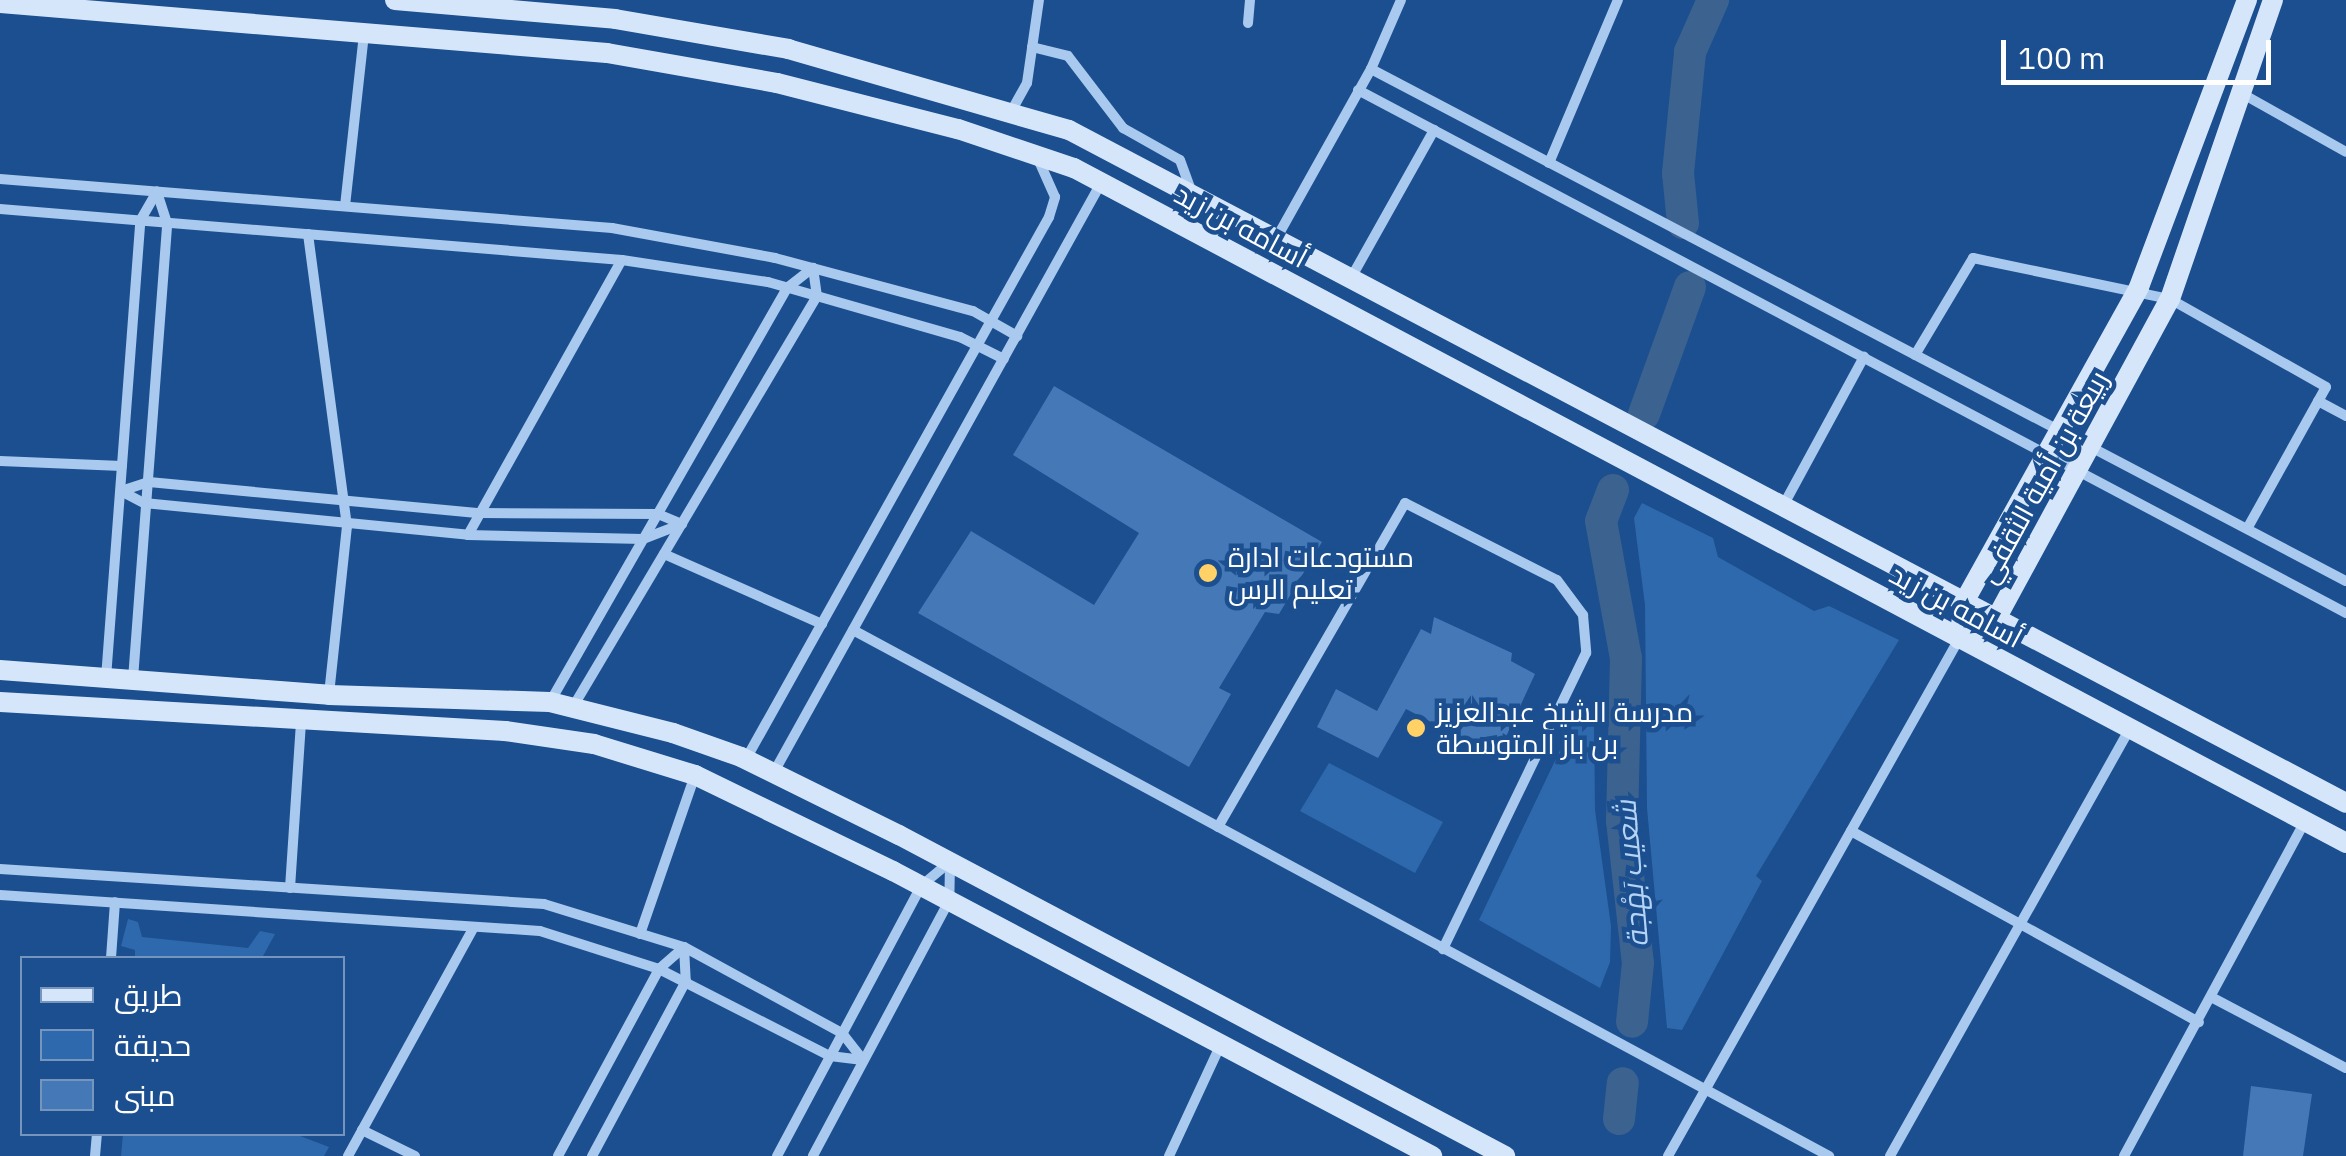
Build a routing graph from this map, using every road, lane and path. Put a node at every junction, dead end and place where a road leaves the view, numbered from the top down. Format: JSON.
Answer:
{"nodes":[{"id":1,"x":395,"y":0,"type":"edge"},
{"id":2,"x":1039,"y":0,"type":"edge"},
{"id":3,"x":1250,"y":0,"type":"edge"},
{"id":4,"x":1401,"y":0,"type":"edge"},
{"id":5,"x":1618,"y":0,"type":"edge"},
{"id":6,"x":2247,"y":0,"type":"edge"},
{"id":7,"x":2273,"y":0,"type":"edge"},
{"id":8,"x":0,"y":3,"type":"edge"},
{"id":9,"x":1248,"y":23,"type":"dead end"},
{"id":10,"x":364,"y":33,"type":"junction"},
{"id":11,"x":1032,"y":48,"type":"junction"},
{"id":12,"x":788,"y":49,"type":"junction"},
{"id":13,"x":1371,"y":69,"type":"junction"},
{"id":14,"x":777,"y":83,"type":"junction"},
{"id":15,"x":1358,"y":90,"type":"junction"},
{"id":16,"x":2241,"y":93,"type":"junction"},
{"id":17,"x":1012,"y":110,"type":"junction"},
{"id":18,"x":1434,"y":130,"type":"junction"},
{"id":19,"x":2346,"y":152,"type":"edge"},
{"id":20,"x":1031,"y":154,"type":"junction"},
{"id":21,"x":1549,"y":163,"type":"junction"},
{"id":22,"x":0,"y":179,"type":"edge"},
{"id":23,"x":1102,"y":183,"type":"junction"},
{"id":24,"x":157,"y":192,"type":"junction"},
{"id":25,"x":1193,"y":196,"type":"junction"},
{"id":26,"x":345,"y":206,"type":"junction"},
{"id":27,"x":0,"y":209,"type":"edge"},
{"id":28,"x":140,"y":220,"type":"junction"},
{"id":29,"x":168,"y":223,"type":"junction"},
{"id":30,"x":308,"y":234,"type":"junction"},
{"id":31,"x":1276,"y":240,"type":"junction"},
{"id":32,"x":622,"y":260,"type":"junction"},
{"id":33,"x":814,"y":268,"type":"junction"},
{"id":34,"x":1351,"y":279,"type":"junction"},
{"id":35,"x":2139,"y":287,"type":"junction"},
{"id":36,"x":787,"y":288,"type":"junction"},
{"id":37,"x":818,"y":296,"type":"junction"},
{"id":38,"x":2170,"y":299,"type":"junction"},
{"id":39,"x":991,"y":322,"type":"junction"},
{"id":40,"x":1016,"y":336,"type":"junction"},
{"id":41,"x":978,"y":346,"type":"junction"},
{"id":42,"x":1916,"y":355,"type":"junction"},
{"id":43,"x":1864,"y":357,"type":"junction"},
{"id":44,"x":1004,"y":359,"type":"junction"},
{"id":45,"x":2318,"y":401,"type":"junction"},
{"id":46,"x":2346,"y":416,"type":"edge"},
{"id":47,"x":2058,"y":430,"type":"junction"},
{"id":48,"x":2091,"y":448,"type":"junction"},
{"id":49,"x":2046,"y":454,"type":"junction"},
{"id":50,"x":0,"y":461,"type":"edge"},
{"id":51,"x":122,"y":466,"type":"junction"},
{"id":52,"x":2078,"y":472,"type":"junction"},
{"id":53,"x":149,"y":482,"type":"junction"},
{"id":54,"x":121,"y":490,"type":"junction"},
{"id":55,"x":344,"y":500,"type":"junction"},
{"id":56,"x":144,"y":503,"type":"junction"},
{"id":57,"x":1782,"y":506,"type":"junction"},
{"id":58,"x":480,"y":513,"type":"junction"},
{"id":59,"x":658,"y":514,"type":"junction"},
{"id":60,"x":682,"y":524,"type":"junction"},
{"id":61,"x":346,"y":526,"type":"junction"},
{"id":62,"x":2247,"y":530,"type":"junction"},
{"id":63,"x":468,"y":535,"type":"junction"},
{"id":64,"x":643,"y":539,"type":"junction"},
{"id":65,"x":664,"y":554,"type":"junction"},
{"id":66,"x":2346,"y":581,"type":"edge"},
{"id":67,"x":1964,"y":602,"type":"junction"},
{"id":68,"x":2346,"y":613,"type":"edge"},
{"id":69,"x":1996,"y":618,"type":"junction"},
{"id":70,"x":822,"y":624,"type":"junction"},
{"id":71,"x":853,"y":630,"type":"junction"},
{"id":72,"x":1958,"y":639,"type":"junction"},
{"id":73,"x":0,"y":670,"type":"edge"},
{"id":74,"x":106,"y":678,"type":"junction"},
{"id":75,"x":133,"y":680,"type":"junction"},
{"id":76,"x":330,"y":695,"type":"junction"},
{"id":77,"x":0,"y":702,"type":"edge"},
{"id":78,"x":550,"y":702,"type":"junction"},
{"id":79,"x":574,"y":705,"type":"junction"},
{"id":80,"x":302,"y":724,"type":"junction"},
{"id":81,"x":2130,"y":728,"type":"junction"},
{"id":82,"x":746,"y":759,"type":"junction"},
{"id":83,"x":774,"y":772,"type":"junction"},
{"id":84,"x":696,"y":775,"type":"junction"},
{"id":85,"x":2343,"y":796,"type":"edge"},
{"id":86,"x":2305,"y":821,"type":"junction"},
{"id":87,"x":1218,"y":827,"type":"junction"},
{"id":88,"x":1851,"y":831,"type":"junction"},
{"id":89,"x":2346,"y":843,"type":"edge"},
{"id":90,"x":950,"y":862,"type":"junction"},
{"id":91,"x":0,"y":868,"type":"edge"},
{"id":92,"x":921,"y":886,"type":"junction"},
{"id":93,"x":290,"y":888,"type":"junction"},
{"id":94,"x":0,"y":894,"type":"edge"},
{"id":95,"x":949,"y":900,"type":"junction"},
{"id":96,"x":116,"y":902,"type":"junction"},
{"id":97,"x":2020,"y":924,"type":"junction"},
{"id":98,"x":474,"y":926,"type":"junction"},
{"id":99,"x":640,"y":934,"type":"junction"},
{"id":100,"x":684,"y":947,"type":"junction"},
{"id":101,"x":1443,"y":949,"type":"junction"},
{"id":102,"x":111,"y":956,"type":"edge"},
{"id":103,"x":659,"y":969,"type":"junction"},
{"id":104,"x":686,"y":981,"type":"junction"},
{"id":105,"x":2213,"y":998,"type":"junction"},
{"id":106,"x":2200,"y":1022,"type":"junction"},
{"id":107,"x":842,"y":1033,"type":"junction"},
{"id":108,"x":1221,"y":1044,"type":"junction"},
{"id":109,"x":830,"y":1056,"type":"junction"},
{"id":110,"x":864,"y":1060,"type":"junction"},
{"id":111,"x":2346,"y":1068,"type":"edge"},
{"id":112,"x":1705,"y":1091,"type":"junction"},
{"id":113,"x":362,"y":1130,"type":"junction"},
{"id":114,"x":348,"y":1156,"type":"edge"},
{"id":115,"x":415,"y":1156,"type":"edge"},
{"id":116,"x":558,"y":1156,"type":"edge"},
{"id":117,"x":592,"y":1156,"type":"edge"},
{"id":118,"x":777,"y":1156,"type":"edge"},
{"id":119,"x":813,"y":1156,"type":"edge"},
{"id":120,"x":1169,"y":1156,"type":"edge"},
{"id":121,"x":1432,"y":1156,"type":"edge"},
{"id":122,"x":1504,"y":1156,"type":"edge"},
{"id":123,"x":1668,"y":1156,"type":"edge"},
{"id":124,"x":1829,"y":1156,"type":"edge"},
{"id":125,"x":1890,"y":1156,"type":"edge"},
{"id":126,"x":2124,"y":1156,"type":"edge"}],
"edges":[{"from":1,"to":12,"type":"street","name":"أسامه بن زيد"},
{"from":2,"to":11,"type":"street"},
{"from":3,"to":9,"type":"street"},
{"from":4,"to":13,"type":"street"},
{"from":5,"to":21,"type":"street"},
{"from":6,"to":35,"type":"street","name":"ربيعة بن أمية الثقفي"},
{"from":7,"to":16,"type":"street","name":"ربيعة بن أمية الثقفي"},
{"from":8,"to":10,"type":"street","name":"أسامه بن زيد"},
{"from":10,"to":14,"type":"street","name":"أسامه بن زيد"},
{"from":10,"to":26,"type":"street"},
{"from":11,"to":17,"type":"street"},
{"from":11,"to":25,"type":"street"},
{"from":12,"to":14,"type":"street"},
{"from":12,"to":17,"type":"street","name":"أسامه بن زيد"},
{"from":13,"to":15,"type":"street"},
{"from":13,"to":21,"type":"street"},
{"from":14,"to":20,"type":"street","name":"أسامه بن زيد"},
{"from":15,"to":18,"type":"street"},
{"from":15,"to":31,"type":"street"},
{"from":16,"to":19,"type":"street"},
{"from":16,"to":38,"type":"street","name":"ربيعة بن أمية الثقفي"},
{"from":17,"to":25,"type":"street","name":"أسامه بن زيد"},
{"from":18,"to":34,"type":"street"},
{"from":18,"to":43,"type":"street"},
{"from":20,"to":23,"type":"street","name":"أسامه بن زيد"},
{"from":20,"to":39,"type":"street"},
{"from":21,"to":42,"type":"street"},
{"from":22,"to":24,"type":"street"},
{"from":23,"to":40,"type":"street"},
{"from":23,"to":72,"type":"street","name":"أسامه بن زيد"},
{"from":24,"to":26,"type":"street"},
{"from":24,"to":28,"type":"street"},
{"from":24,"to":29,"type":"street"},
{"from":25,"to":31,"type":"street","name":"أسامه بن زيد"},
{"from":26,"to":33,"type":"street"},
{"from":27,"to":28,"type":"street"},
{"from":28,"to":29,"type":"street"},
{"from":28,"to":51,"type":"street"},
{"from":29,"to":30,"type":"street"},
{"from":29,"to":53,"type":"street"},
{"from":30,"to":32,"type":"street"},
{"from":30,"to":55,"type":"street"},
{"from":31,"to":34,"type":"street","name":"أسامه بن زيد"},
{"from":32,"to":36,"type":"street"},
{"from":32,"to":58,"type":"street"},
{"from":33,"to":36,"type":"street"},
{"from":33,"to":37,"type":"street"},
{"from":33,"to":39,"type":"street"},
{"from":34,"to":57,"type":"street","name":"أسامه بن زيد"},
{"from":35,"to":38,"type":"street"},
{"from":35,"to":42,"type":"street"},
{"from":35,"to":47,"type":"street","name":"ربيعة بن أمية الثقفي"},
{"from":36,"to":37,"type":"street"},
{"from":36,"to":59,"type":"street"},
{"from":37,"to":41,"type":"street"},
{"from":37,"to":60,"type":"street"},
{"from":38,"to":45,"type":"street"},
{"from":38,"to":48,"type":"street","name":"ربيعة بن أمية الثقفي"},
{"from":39,"to":40,"type":"street"},
{"from":39,"to":41,"type":"street"},
{"from":40,"to":44,"type":"street"},
{"from":41,"to":44,"type":"street"},
{"from":41,"to":70,"type":"street"},
{"from":42,"to":47,"type":"street"},
{"from":43,"to":49,"type":"street"},
{"from":43,"to":57,"type":"street"},
{"from":44,"to":71,"type":"street"},
{"from":45,"to":46,"type":"street"},
{"from":45,"to":62,"type":"street"},
{"from":47,"to":48,"type":"street"},
{"from":47,"to":49,"type":"street","name":"ربيعة بن أمية الثقفي"},
{"from":48,"to":52,"type":"street","name":"ربيعة بن أمية الثقفي"},
{"from":48,"to":62,"type":"street"},
{"from":49,"to":52,"type":"street"},
{"from":49,"to":67,"type":"street","name":"ربيعة بن أمية الثقفي"},
{"from":50,"to":51,"type":"street"},
{"from":51,"to":54,"type":"street"},
{"from":52,"to":68,"type":"street"},
{"from":52,"to":69,"type":"street","name":"ربيعة بن أمية الثقفي"},
{"from":53,"to":54,"type":"street"},
{"from":53,"to":55,"type":"street"},
{"from":53,"to":56,"type":"street"},
{"from":54,"to":56,"type":"street"},
{"from":54,"to":74,"type":"street"},
{"from":55,"to":58,"type":"street"},
{"from":55,"to":61,"type":"street"},
{"from":56,"to":61,"type":"street"},
{"from":56,"to":75,"type":"street"},
{"from":57,"to":67,"type":"street","name":"أسامه بن زيد"},
{"from":58,"to":59,"type":"street"},
{"from":58,"to":63,"type":"street"},
{"from":59,"to":60,"type":"street"},
{"from":59,"to":64,"type":"street"},
{"from":60,"to":64,"type":"street"},
{"from":60,"to":65,"type":"street"},
{"from":61,"to":63,"type":"street"},
{"from":61,"to":76,"type":"street"},
{"from":62,"to":66,"type":"street"},
{"from":63,"to":64,"type":"street"},
{"from":64,"to":78,"type":"street"},
{"from":65,"to":70,"type":"street"},
{"from":65,"to":79,"type":"street"},
{"from":67,"to":69,"type":"street","name":"أسامه بن زيد"},
{"from":67,"to":72,"type":"street","name":"ربيعة بن أمية الثقفي"},
{"from":69,"to":72,"type":"street","name":"ربيعة بن أمية الثقفي"},
{"from":69,"to":85,"type":"street","name":"أسامه بن زيد"},
{"from":70,"to":82,"type":"street"},
{"from":71,"to":83,"type":"street"},
{"from":71,"to":87,"type":"street"},
{"from":72,"to":81,"type":"street","name":"أسامه بن زيد"},
{"from":72,"to":88,"type":"street"},
{"from":73,"to":74,"type":"street"},
{"from":74,"to":75,"type":"street"},
{"from":75,"to":76,"type":"street"},
{"from":76,"to":78,"type":"street"},
{"from":77,"to":80,"type":"street"},
{"from":78,"to":79,"type":"street"},
{"from":79,"to":82,"type":"street"},
{"from":80,"to":84,"type":"street"},
{"from":80,"to":93,"type":"street"},
{"from":81,"to":86,"type":"street","name":"أسامه بن زيد"},
{"from":81,"to":97,"type":"street"},
{"from":82,"to":83,"type":"street"},
{"from":83,"to":90,"type":"street"},
{"from":84,"to":92,"type":"street"},
{"from":84,"to":99,"type":"street"},
{"from":86,"to":89,"type":"street","name":"أسامه بن زيد"},
{"from":86,"to":105,"type":"street"},
{"from":87,"to":101,"type":"street"},
{"from":87,"to":101,"type":"street"},
{"from":88,"to":97,"type":"street"},
{"from":88,"to":112,"type":"street"},
{"from":90,"to":92,"type":"street"},
{"from":90,"to":95,"type":"street"},
{"from":90,"to":122,"type":"street"},
{"from":91,"to":93,"type":"street"},
{"from":92,"to":95,"type":"street"},
{"from":92,"to":107,"type":"street"},
{"from":93,"to":99,"type":"street"},
{"from":94,"to":96,"type":"street"},
{"from":95,"to":108,"type":"street"},
{"from":95,"to":110,"type":"street"},
{"from":96,"to":98,"type":"street"},
{"from":96,"to":102,"type":"street"},
{"from":97,"to":106,"type":"street"},
{"from":97,"to":125,"type":"street"},
{"from":98,"to":103,"type":"street"},
{"from":98,"to":113,"type":"street"},
{"from":99,"to":100,"type":"street"},
{"from":100,"to":103,"type":"street"},
{"from":100,"to":104,"type":"street"},
{"from":100,"to":107,"type":"street"},
{"from":101,"to":112,"type":"street"},
{"from":103,"to":104,"type":"street"},
{"from":103,"to":116,"type":"street"},
{"from":104,"to":109,"type":"street"},
{"from":104,"to":117,"type":"street"},
{"from":105,"to":106,"type":"street"},
{"from":105,"to":111,"type":"street"},
{"from":106,"to":126,"type":"street"},
{"from":107,"to":109,"type":"street"},
{"from":107,"to":110,"type":"street"},
{"from":108,"to":120,"type":"street"},
{"from":108,"to":121,"type":"street"},
{"from":109,"to":110,"type":"street"},
{"from":109,"to":118,"type":"street"},
{"from":110,"to":119,"type":"street"},
{"from":112,"to":123,"type":"street"},
{"from":112,"to":124,"type":"street"},
{"from":113,"to":114,"type":"street"},
{"from":113,"to":115,"type":"street"}]}
